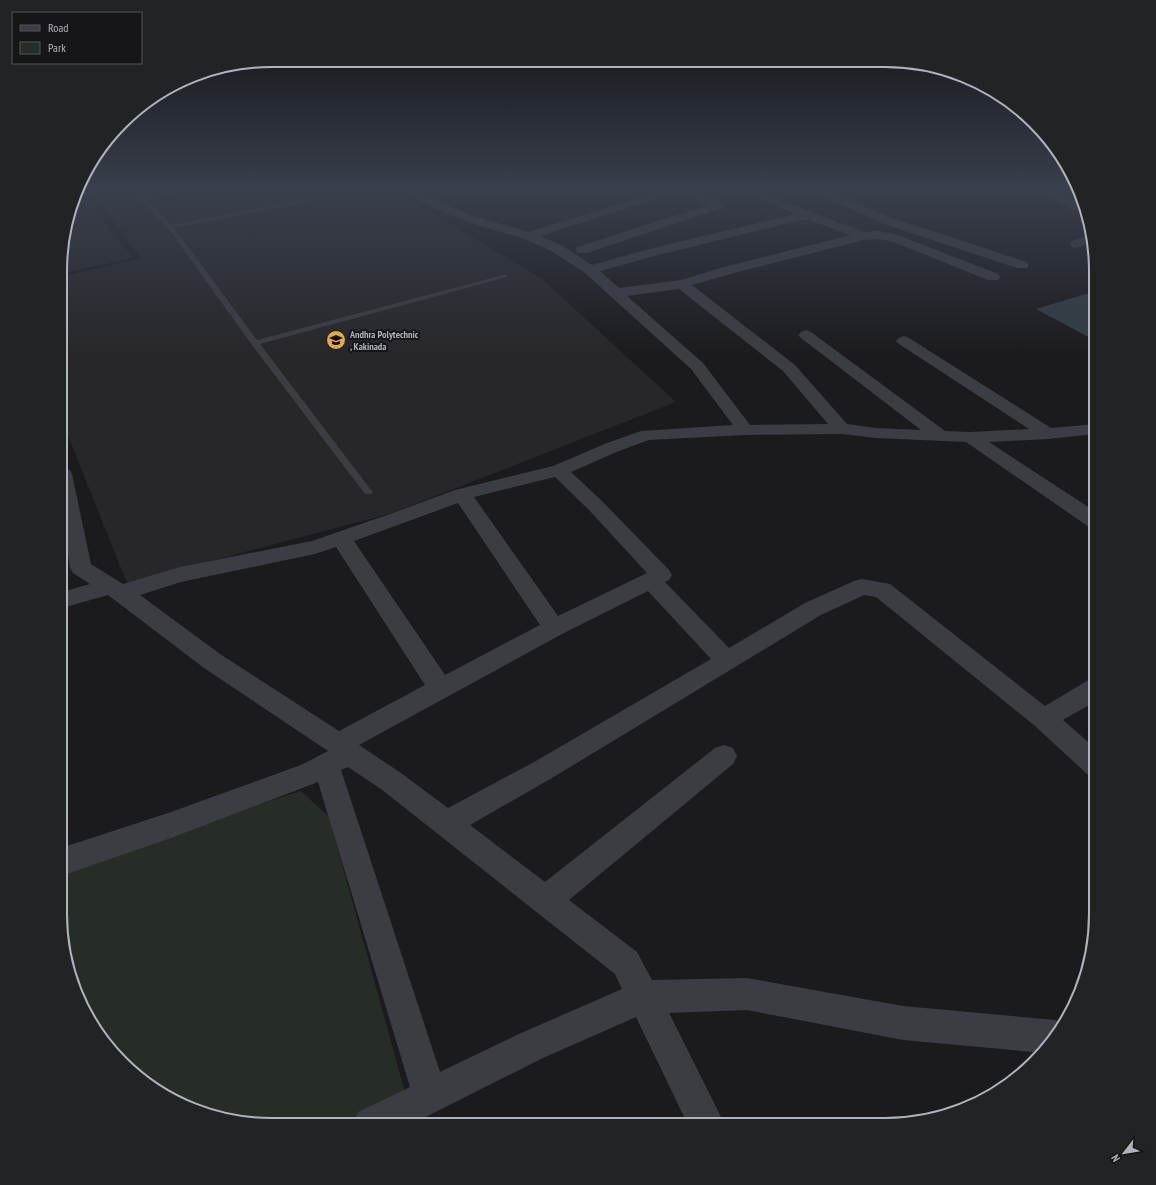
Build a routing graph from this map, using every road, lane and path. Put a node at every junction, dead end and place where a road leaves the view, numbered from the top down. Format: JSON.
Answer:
{"nodes":[{"id":1,"x":183,"y":245,"type":"edge"},
{"id":2,"x":550,"y":245,"type":"edge"},
{"id":3,"x":597,"y":245,"type":"edge"},
{"id":4,"x":682,"y":245,"type":"edge"},
{"id":5,"x":827,"y":245,"type":"edge"},
{"id":6,"x":913,"y":245,"type":"edge"},
{"id":7,"x":962,"y":245,"type":"edge"},
{"id":8,"x":582,"y":250,"type":"dead end"},
{"id":9,"x":1022,"y":265,"type":"dead end"},
{"id":10,"x":590,"y":270,"type":"junction"},
{"id":11,"x":505,"y":276,"type":"dead end"},
{"id":12,"x":993,"y":277,"type":"dead end"},
{"id":13,"x":682,"y":284,"type":"junction"},
{"id":14,"x":616,"y":293,"type":"junction"},
{"id":15,"x":806,"y":335,"type":"dead end"},
{"id":16,"x":904,"y":341,"type":"dead end"},
{"id":17,"x":254,"y":343,"type":"junction"},
{"id":18,"x":842,"y":429,"type":"junction"},
{"id":19,"x":745,"y":430,"type":"junction"},
{"id":20,"x":1089,"y":430,"type":"edge"},
{"id":21,"x":1048,"y":434,"type":"junction"},
{"id":22,"x":941,"y":436,"type":"junction"},
{"id":23,"x":970,"y":437,"type":"junction"},
{"id":24,"x":558,"y":470,"type":"junction"},
{"id":25,"x":368,"y":492,"type":"dead end"},
{"id":26,"x":462,"y":494,"type":"junction"},
{"id":27,"x":1089,"y":517,"type":"edge"},
{"id":28,"x":67,"y":520,"type":"edge"},
{"id":29,"x":341,"y":538,"type":"junction"},
{"id":30,"x":650,"y":580,"type":"junction"},
{"id":31,"x":115,"y":590,"type":"junction"},
{"id":32,"x":67,"y":599,"type":"edge"},
{"id":33,"x":554,"y":628,"type":"junction"},
{"id":34,"x":727,"y":661,"type":"junction"},
{"id":35,"x":441,"y":689,"type":"junction"},
{"id":36,"x":1089,"y":692,"type":"edge"},
{"id":37,"x":1044,"y":719,"type":"junction"},
{"id":38,"x":338,"y":754,"type":"junction"},
{"id":39,"x":724,"y":756,"type":"dead end"},
{"id":40,"x":1089,"y":760,"type":"edge"},
{"id":41,"x":446,"y":824,"type":"junction"},
{"id":42,"x":67,"y":860,"type":"edge"},
{"id":43,"x":545,"y":901,"type":"junction"},
{"id":44,"x":643,"y":997,"type":"junction"},
{"id":45,"x":1048,"y":1036,"type":"edge"},
{"id":46,"x":430,"y":1095,"type":"junction"},
{"id":47,"x":384,"y":1118,"type":"edge"},
{"id":48,"x":704,"y":1118,"type":"edge"}],
"edges":[{"from":1,"to":17,"type":"lane"},
{"from":2,"to":10,"type":"street"},
{"from":3,"to":8,"type":"street"},
{"from":4,"to":10,"type":"street"},
{"from":5,"to":13,"type":"street"},
{"from":6,"to":12,"type":"street"},
{"from":7,"to":9,"type":"street"},
{"from":10,"to":14,"type":"street"},
{"from":11,"to":17,"type":"lane"},
{"from":13,"to":14,"type":"street"},
{"from":13,"to":18,"type":"street"},
{"from":14,"to":19,"type":"street"},
{"from":15,"to":22,"type":"street"},
{"from":16,"to":21,"type":"street"},
{"from":17,"to":25,"type":"lane"},
{"from":18,"to":19,"type":"street"},
{"from":18,"to":22,"type":"street"},
{"from":19,"to":24,"type":"street"},
{"from":20,"to":21,"type":"street"},
{"from":21,"to":23,"type":"street"},
{"from":22,"to":23,"type":"street"},
{"from":23,"to":27,"type":"street"},
{"from":24,"to":26,"type":"street"},
{"from":24,"to":30,"type":"street"},
{"from":26,"to":29,"type":"street"},
{"from":26,"to":33,"type":"street"},
{"from":28,"to":31,"type":"street"},
{"from":29,"to":31,"type":"street"},
{"from":29,"to":35,"type":"street"},
{"from":30,"to":33,"type":"street"},
{"from":30,"to":34,"type":"street"},
{"from":31,"to":32,"type":"street"},
{"from":31,"to":38,"type":"street"},
{"from":33,"to":35,"type":"street"},
{"from":34,"to":37,"type":"street"},
{"from":34,"to":41,"type":"street"},
{"from":35,"to":38,"type":"street"},
{"from":36,"to":37,"type":"street"},
{"from":37,"to":40,"type":"street"},
{"from":38,"to":41,"type":"street"},
{"from":38,"to":42,"type":"street"},
{"from":38,"to":46,"type":"street"},
{"from":39,"to":43,"type":"street"},
{"from":41,"to":43,"type":"street"},
{"from":43,"to":44,"type":"street"},
{"from":44,"to":45,"type":"street"},
{"from":44,"to":46,"type":"street"},
{"from":44,"to":48,"type":"street"},
{"from":46,"to":47,"type":"street"}]}
